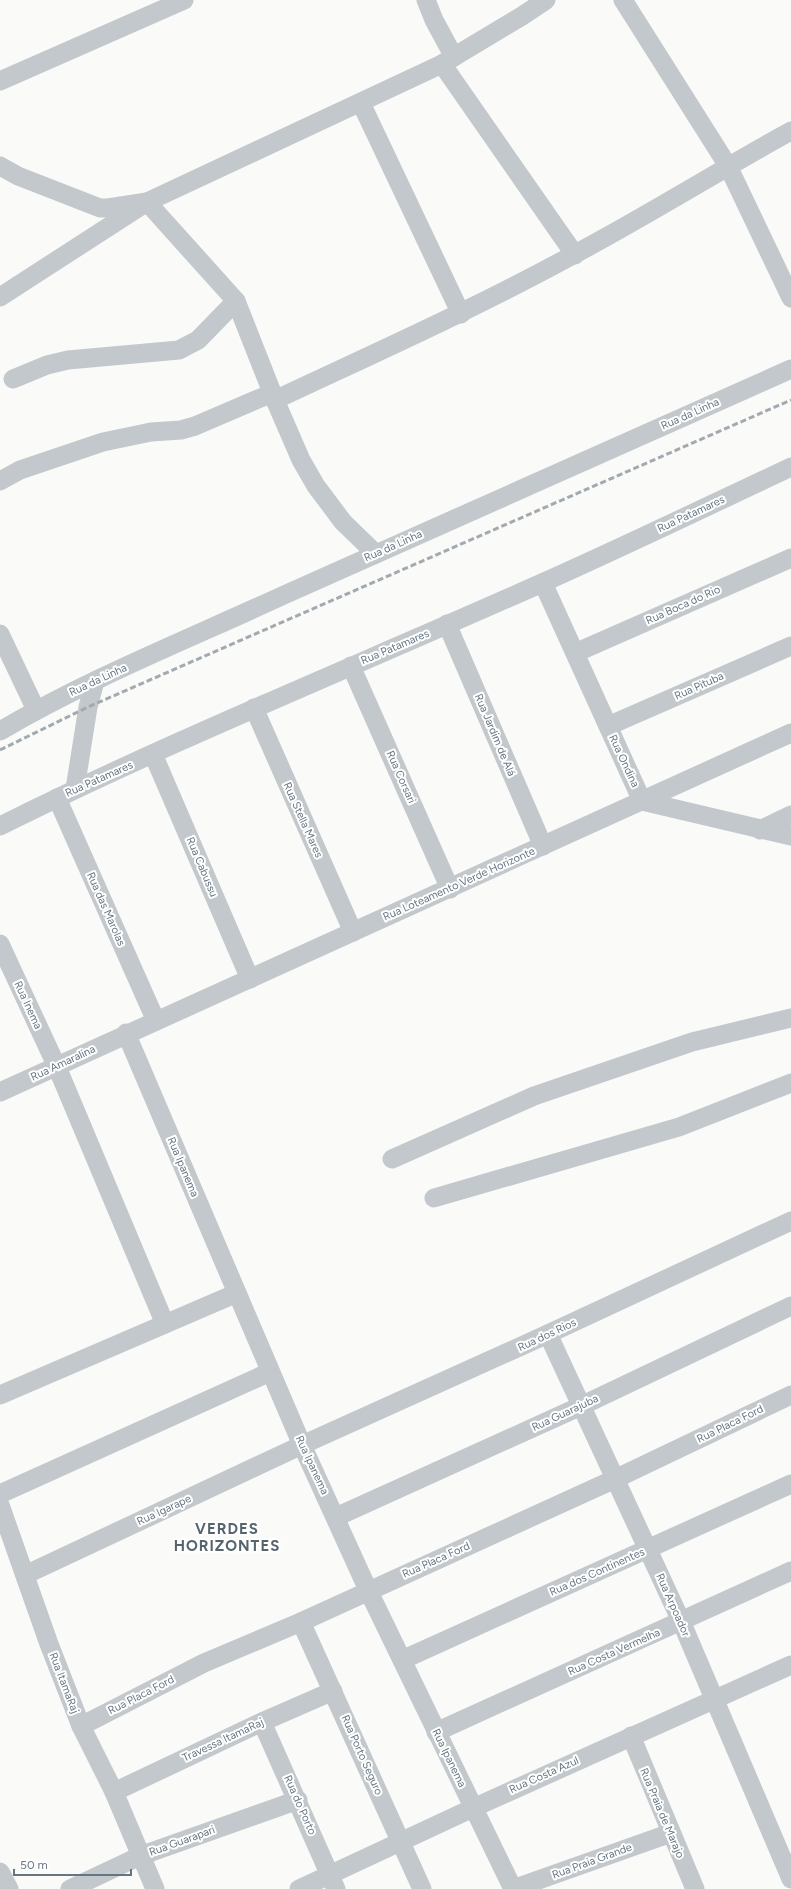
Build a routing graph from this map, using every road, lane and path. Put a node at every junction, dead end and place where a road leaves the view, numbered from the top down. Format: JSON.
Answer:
{"nodes":[{"id":1,"x":184,"y":0,"type":"edge"},
{"id":2,"x":426,"y":0,"type":"edge"},
{"id":3,"x":546,"y":0,"type":"edge"},
{"id":4,"x":623,"y":0,"type":"edge"},
{"id":5,"x":448,"y":61,"type":"junction"},
{"id":6,"x":0,"y":81,"type":"edge"},
{"id":7,"x":361,"y":102,"type":"junction"},
{"id":8,"x":791,"y":131,"type":"edge"},
{"id":9,"x":0,"y":166,"type":"edge"},
{"id":10,"x":728,"y":166,"type":"junction"},
{"id":11,"x":147,"y":202,"type":"junction"},
{"id":12,"x":574,"y":255,"type":"junction"},
{"id":13,"x":0,"y":297,"type":"edge"},
{"id":14,"x":791,"y":298,"type":"edge"},
{"id":15,"x":236,"y":300,"type":"junction"},
{"id":16,"x":461,"y":314,"type":"junction"},
{"id":17,"x":791,"y":370,"type":"edge"},
{"id":18,"x":12,"y":379,"type":"dead end"},
{"id":19,"x":273,"y":396,"type":"junction"},
{"id":20,"x":791,"y":467,"type":"edge"},
{"id":21,"x":0,"y":481,"type":"edge"},
{"id":22,"x":376,"y":554,"type":"junction"},
{"id":23,"x":791,"y":558,"type":"edge"},
{"id":24,"x":543,"y":583,"type":"junction"},
{"id":25,"x":447,"y":624,"type":"junction"},
{"id":26,"x":0,"y":634,"type":"edge"},
{"id":27,"x":791,"y":646,"type":"edge"},
{"id":28,"x":575,"y":653,"type":"junction"},
{"id":29,"x":351,"y":666,"type":"junction"},
{"id":30,"x":95,"y":681,"type":"junction"},
{"id":31,"x":254,"y":708,"type":"junction"},
{"id":32,"x":36,"y":710,"type":"junction"},
{"id":33,"x":608,"y":726,"type":"junction"},
{"id":34,"x":0,"y":731,"type":"edge"},
{"id":35,"x":791,"y":733,"type":"edge"},
{"id":36,"x":153,"y":754,"type":"junction"},
{"id":37,"x":75,"y":789,"type":"junction"},
{"id":38,"x":57,"y":798,"type":"junction"},
{"id":39,"x":642,"y":801,"type":"junction"},
{"id":40,"x":791,"y":815,"type":"edge"},
{"id":41,"x":0,"y":826,"type":"edge"},
{"id":42,"x":760,"y":830,"type":"junction"},
{"id":43,"x":791,"y":836,"type":"edge"},
{"id":44,"x":543,"y":846,"type":"junction"},
{"id":45,"x":450,"y":889,"type":"junction"},
{"id":46,"x":353,"y":932,"type":"junction"},
{"id":47,"x":0,"y":944,"type":"edge"},
{"id":48,"x":250,"y":979,"type":"junction"},
{"id":49,"x":791,"y":1018,"type":"edge"},
{"id":50,"x":156,"y":1020,"type":"junction"},
{"id":51,"x":126,"y":1034,"type":"junction"},
{"id":52,"x":57,"y":1067,"type":"junction"},
{"id":53,"x":791,"y":1083,"type":"edge"},
{"id":54,"x":0,"y":1092,"type":"edge"},
{"id":55,"x":392,"y":1159,"type":"dead end"},
{"id":56,"x":434,"y":1198,"type":"dead end"},
{"id":57,"x":791,"y":1221,"type":"edge"},
{"id":58,"x":237,"y":1293,"type":"junction"},
{"id":59,"x":791,"y":1306,"type":"edge"},
{"id":60,"x":165,"y":1324,"type":"junction"},
{"id":61,"x":548,"y":1334,"type":"junction"},
{"id":62,"x":270,"y":1372,"type":"junction"},
{"id":63,"x":0,"y":1395,"type":"edge"},
{"id":64,"x":791,"y":1395,"type":"edge"},
{"id":65,"x":581,"y":1406,"type":"junction"},
{"id":66,"x":302,"y":1445,"type":"junction"},
{"id":67,"x":614,"y":1479,"type":"junction"},
{"id":68,"x":791,"y":1484,"type":"edge"},
{"id":69,"x":0,"y":1494,"type":"edge"},
{"id":70,"x":0,"y":1505,"type":"edge"},
{"id":71,"x":336,"y":1517,"type":"junction"},
{"id":72,"x":648,"y":1549,"type":"junction"},
{"id":73,"x":791,"y":1571,"type":"edge"},
{"id":74,"x":25,"y":1576,"type":"junction"},
{"id":75,"x":368,"y":1590,"type":"junction"},
{"id":76,"x":681,"y":1621,"type":"junction"},
{"id":77,"x":301,"y":1622,"type":"junction"},
{"id":78,"x":402,"y":1660,"type":"junction"},
{"id":79,"x":791,"y":1664,"type":"edge"},
{"id":80,"x":334,"y":1691,"type":"junction"},
{"id":81,"x":715,"y":1699,"type":"junction"},
{"id":82,"x":262,"y":1722,"type":"junction"},
{"id":83,"x":81,"y":1726,"type":"junction"},
{"id":84,"x":436,"y":1732,"type":"junction"},
{"id":85,"x":631,"y":1736,"type":"junction"},
{"id":86,"x":114,"y":1792,"type":"junction"},
{"id":87,"x":298,"y":1800,"type":"junction"},
{"id":88,"x":473,"y":1808,"type":"junction"},
{"id":89,"x":670,"y":1833,"type":"junction"},
{"id":90,"x":401,"y":1843,"type":"junction"},
{"id":91,"x":140,"y":1856,"type":"junction"},
{"id":92,"x":0,"y":1872,"type":"edge"},
{"id":93,"x":791,"y":1879,"type":"edge"},
{"id":94,"x":333,"y":1882,"type":"edge"},
{"id":95,"x":9,"y":1889,"type":"edge"},
{"id":96,"x":70,"y":1889,"type":"edge"},
{"id":97,"x":155,"y":1889,"type":"edge"},
{"id":98,"x":299,"y":1889,"type":"edge"},
{"id":99,"x":422,"y":1889,"type":"edge"},
{"id":100,"x":513,"y":1889,"type":"edge"},
{"id":101,"x":695,"y":1889,"type":"edge"}],
"edges":[{"from":1,"to":6,"type":"street"},
{"from":2,"to":5,"type":"street"},
{"from":3,"to":5,"type":"street"},
{"from":4,"to":10,"type":"street"},
{"from":5,"to":7,"type":"street"},
{"from":5,"to":12,"type":"street"},
{"from":7,"to":11,"type":"street"},
{"from":7,"to":16,"type":"street"},
{"from":8,"to":10,"type":"street"},
{"from":9,"to":11,"type":"street"},
{"from":10,"to":12,"type":"street"},
{"from":10,"to":14,"type":"street"},
{"from":11,"to":13,"type":"street"},
{"from":11,"to":15,"type":"street"},
{"from":12,"to":16,"type":"street"},
{"from":15,"to":18,"type":"street"},
{"from":15,"to":19,"type":"street"},
{"from":16,"to":19,"type":"street"},
{"from":17,"to":22,"type":"street","name":"Rua da Linha"},
{"from":19,"to":21,"type":"street"},
{"from":19,"to":22,"type":"street"},
{"from":20,"to":24,"type":"street","name":"Rua Patamares"},
{"from":22,"to":30,"type":"street","name":"Rua da Linha"},
{"from":23,"to":28,"type":"street","name":"Rua Boca do Rio"},
{"from":24,"to":25,"type":"street","name":"Rua Patamares"},
{"from":24,"to":28,"type":"street","name":"Rua Ondina"},
{"from":25,"to":29,"type":"street","name":"Rua Patamares"},
{"from":25,"to":44,"type":"street","name":"Rua Jardim de Alá"},
{"from":26,"to":32,"type":"street"},
{"from":27,"to":33,"type":"street","name":"Rua Pituba"},
{"from":28,"to":33,"type":"street","name":"Rua Ondina"},
{"from":29,"to":31,"type":"street","name":"Rua Patamares"},
{"from":29,"to":45,"type":"street","name":"Rua Corsari"},
{"from":30,"to":32,"type":"street","name":"Rua da Linha"},
{"from":30,"to":37,"type":"street"},
{"from":31,"to":36,"type":"street","name":"Rua Patamares"},
{"from":31,"to":46,"type":"street","name":"Rua Stella Mares"},
{"from":32,"to":34,"type":"street","name":"Rua da Linha"},
{"from":33,"to":39,"type":"street","name":"Rua Ondina"},
{"from":35,"to":39,"type":"street","name":"Rua Loteamento Verde Horizonte"},
{"from":36,"to":37,"type":"street","name":"Rua Patamares"},
{"from":36,"to":48,"type":"street","name":"Rua Cabussu"},
{"from":37,"to":38,"type":"street","name":"Rua Patamares"},
{"from":38,"to":41,"type":"street","name":"Rua Patamares"},
{"from":38,"to":50,"type":"street","name":"Rua das Marolas"},
{"from":39,"to":42,"type":"street","name":"Rua Ondina"},
{"from":39,"to":44,"type":"street","name":"Rua Loteamento Verde Horizonte"},
{"from":40,"to":42,"type":"street"},
{"from":42,"to":43,"type":"street","name":"Rua Ondina"},
{"from":44,"to":45,"type":"street","name":"Rua Loteamento Verde Horizonte"},
{"from":45,"to":46,"type":"street","name":"Rua Loteamento Verde Horizonte"},
{"from":46,"to":48,"type":"street","name":"Rua Loteamento Verde Horizonte"},
{"from":47,"to":52,"type":"street","name":"Rua Inema"},
{"from":48,"to":50,"type":"street","name":"Rua Loteamento Verde Horizonte"},
{"from":49,"to":55,"type":"street"},
{"from":50,"to":51,"type":"street","name":"Rua Loteamento Verde Horizonte"},
{"from":51,"to":52,"type":"street","name":"Rua Amaralina"},
{"from":51,"to":58,"type":"street","name":"Rua Ipanema"},
{"from":52,"to":54,"type":"street","name":"Rua Amaralina"},
{"from":52,"to":60,"type":"street","name":"Rua Inema"},
{"from":53,"to":56,"type":"street"},
{"from":57,"to":61,"type":"street","name":"Rua dos Rios"},
{"from":58,"to":60,"type":"street"},
{"from":58,"to":62,"type":"street","name":"Rua Ipanema"},
{"from":59,"to":65,"type":"street","name":"Rua Guarajuba"},
{"from":60,"to":63,"type":"street"},
{"from":61,"to":65,"type":"street","name":"Rua Arpoador"},
{"from":61,"to":66,"type":"street","name":"Rua dos Rios"},
{"from":62,"to":66,"type":"street","name":"Rua Ipanema"},
{"from":62,"to":69,"type":"street"},
{"from":64,"to":67,"type":"street","name":"Rua Placa Ford"},
{"from":65,"to":67,"type":"street","name":"Rua Arpoador"},
{"from":65,"to":71,"type":"street","name":"Rua Guarajuba"},
{"from":66,"to":71,"type":"street","name":"Rua Ipanema"},
{"from":66,"to":74,"type":"street","name":"Rua Igarape"},
{"from":67,"to":72,"type":"street","name":"Rua Arpoador"},
{"from":67,"to":75,"type":"street","name":"Rua Placa Ford"},
{"from":68,"to":72,"type":"street","name":"Rua dos Continentes"},
{"from":70,"to":74,"type":"street","name":"Rua ItamaRaj"},
{"from":71,"to":75,"type":"street","name":"Rua Ipanema"},
{"from":72,"to":76,"type":"street","name":"Rua Arpoador"},
{"from":72,"to":78,"type":"street","name":"Rua dos Continentes"},
{"from":73,"to":76,"type":"street","name":"Rua Costa Vermelha"},
{"from":74,"to":83,"type":"street","name":"Rua ItamaRaj"},
{"from":75,"to":77,"type":"street","name":"Rua Placa Ford"},
{"from":75,"to":78,"type":"street","name":"Rua Ipanema"},
{"from":76,"to":81,"type":"street","name":"Rua Arpoador"},
{"from":76,"to":84,"type":"street","name":"Rua Costa Vermelha"},
{"from":77,"to":80,"type":"street","name":"Rua Porto Seguro"},
{"from":77,"to":83,"type":"street","name":"Rua Placa Ford"},
{"from":78,"to":84,"type":"street","name":"Rua Ipanema"},
{"from":79,"to":81,"type":"street","name":"Rua Costa Azul"},
{"from":80,"to":82,"type":"street","name":"Travessa ItamaRaj"},
{"from":80,"to":90,"type":"street","name":"Rua Porto Seguro"},
{"from":81,"to":85,"type":"street","name":"Rua Costa Azul"},
{"from":81,"to":93,"type":"street","name":"Rua Arpoador"},
{"from":82,"to":86,"type":"street","name":"Travessa ItamaRaj"},
{"from":82,"to":87,"type":"street","name":"Rua do Porto"},
{"from":83,"to":86,"type":"street","name":"Rua ItamaRaj"},
{"from":84,"to":88,"type":"street","name":"Rua Ipanema"},
{"from":85,"to":88,"type":"street","name":"Rua Costa Azul"},
{"from":85,"to":89,"type":"street","name":"Rua Praia de Marajo"},
{"from":86,"to":91,"type":"street","name":"Rua ItamaRaj"},
{"from":87,"to":91,"type":"street","name":"Rua Guarapari"},
{"from":87,"to":94,"type":"street","name":"Rua do Porto"},
{"from":88,"to":90,"type":"street","name":"Rua Costa Azul"},
{"from":88,"to":100,"type":"street","name":"Rua Ipanema"},
{"from":89,"to":100,"type":"street","name":"Rua Praia Grande"},
{"from":89,"to":101,"type":"street","name":"Rua Praia de Marajo"},
{"from":90,"to":94,"type":"street","name":"Rua Costa Azul"},
{"from":90,"to":99,"type":"street","name":"Rua Porto Seguro"},
{"from":91,"to":96,"type":"street","name":"Rua Guarapari"},
{"from":91,"to":97,"type":"street","name":"Rua ItamaRaj"},
{"from":92,"to":95,"type":"street"},
{"from":94,"to":98,"type":"street","name":"Rua Costa Azul"}]}
